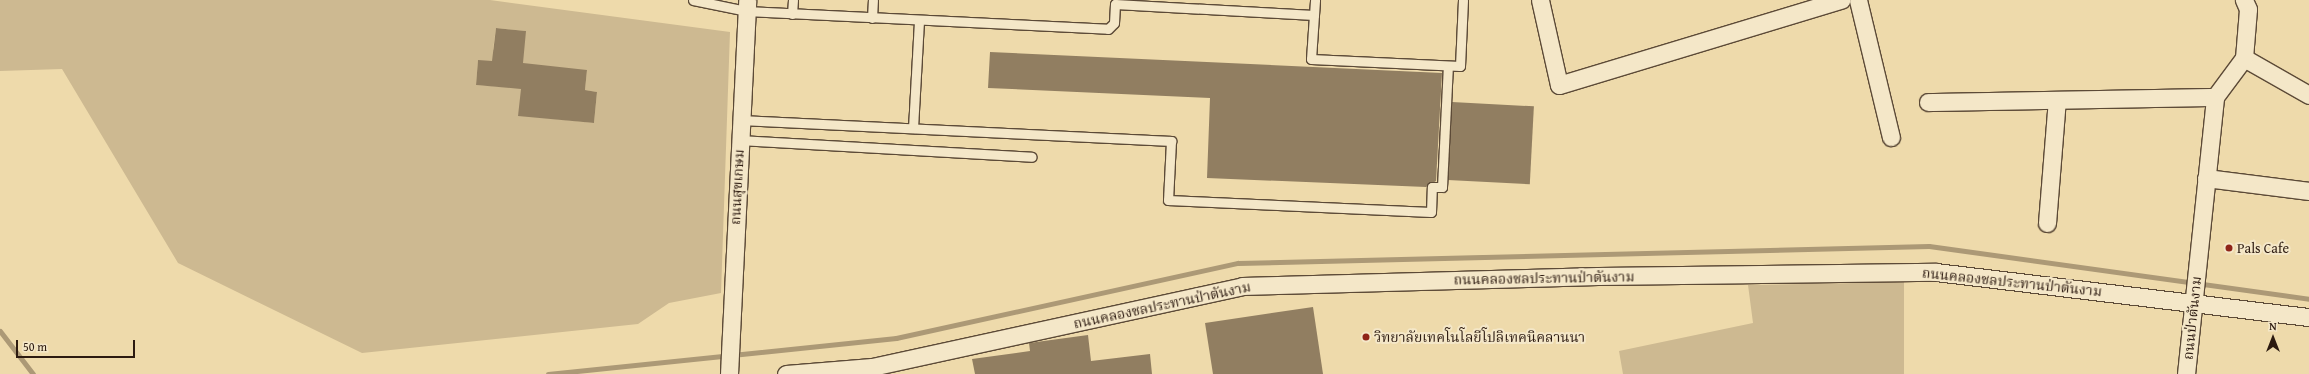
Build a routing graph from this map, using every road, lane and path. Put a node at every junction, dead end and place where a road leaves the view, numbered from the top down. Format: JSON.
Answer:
{"nodes":[{"id":1,"x":693,"y":0,"type":"edge"},
{"id":2,"x":793,"y":0,"type":"edge"},
{"id":3,"x":874,"y":0,"type":"edge"},
{"id":4,"x":1315,"y":0,"type":"edge"},
{"id":5,"x":1464,"y":0,"type":"edge"},
{"id":6,"x":1540,"y":0,"type":"edge"},
{"id":7,"x":1841,"y":0,"type":"edge"},
{"id":8,"x":1858,"y":0,"type":"edge"},
{"id":9,"x":2244,"y":0,"type":"edge"},
{"id":10,"x":1116,"y":2,"type":"edge"},
{"id":11,"x":729,"y":4,"type":"edge"},
{"id":12,"x":746,"y":6,"type":"edge"},
{"id":13,"x":792,"y":14,"type":"junction"},
{"id":14,"x":1314,"y":15,"type":"junction"},
{"id":15,"x":872,"y":18,"type":"junction"},
{"id":16,"x":919,"y":20,"type":"junction"},
{"id":17,"x":2244,"y":58,"type":"junction"},
{"id":18,"x":1448,"y":66,"type":"junction"},
{"id":19,"x":2309,"y":95,"type":"edge"},
{"id":20,"x":2215,"y":97,"type":"junction"},
{"id":21,"x":2057,"y":100,"type":"junction"},
{"id":22,"x":1928,"y":102,"type":"dead end"},
{"id":23,"x":740,"y":120,"type":"junction"},
{"id":24,"x":913,"y":128,"type":"junction"},
{"id":25,"x":1891,"y":137,"type":"dead end"},
{"id":26,"x":739,"y":140,"type":"junction"},
{"id":27,"x":1032,"y":157,"type":"dead end"},
{"id":28,"x":2206,"y":178,"type":"junction"},
{"id":29,"x":2309,"y":191,"type":"edge"},
{"id":30,"x":2047,"y":223,"type":"dead end"},
{"id":31,"x":2194,"y":301,"type":"junction"},
{"id":32,"x":2309,"y":317,"type":"edge"},
{"id":33,"x":729,"y":374,"type":"edge"},
{"id":34,"x":786,"y":374,"type":"edge"},
{"id":35,"x":2186,"y":374,"type":"edge"}],
"edges":[{"from":1,"to":11,"type":"lane"},
{"from":2,"to":13,"type":"lane"},
{"from":3,"to":15,"type":"lane"},
{"from":4,"to":14,"type":"lane"},
{"from":5,"to":18,"type":"lane"},
{"from":6,"to":7,"type":"street"},
{"from":8,"to":25,"type":"street"},
{"from":9,"to":17,"type":"street"},
{"from":10,"to":14,"type":"lane"},
{"from":10,"to":16,"type":"lane"},
{"from":11,"to":12,"type":"lane"},
{"from":12,"to":13,"type":"lane"},
{"from":12,"to":23,"type":"street","name":"ถนนสุขเกษม"},
{"from":13,"to":15,"type":"lane"},
{"from":14,"to":18,"type":"lane"},
{"from":15,"to":16,"type":"lane"},
{"from":16,"to":24,"type":"lane"},
{"from":17,"to":19,"type":"street"},
{"from":17,"to":20,"type":"street"},
{"from":18,"to":24,"type":"lane"},
{"from":20,"to":21,"type":"street"},
{"from":20,"to":28,"type":"street","name":"ถนนป่าตันงาม"},
{"from":21,"to":22,"type":"street"},
{"from":21,"to":30,"type":"street"},
{"from":23,"to":24,"type":"lane"},
{"from":23,"to":26,"type":"street","name":"ถนนสุขเกษม"},
{"from":26,"to":27,"type":"lane"},
{"from":26,"to":33,"type":"street","name":"ถนนสุขเกษม"},
{"from":28,"to":29,"type":"street"},
{"from":28,"to":31,"type":"street","name":"ถนนป่าตันงาม"},
{"from":31,"to":32,"type":"street","name":"ถนนคลองชลประทานป่าตันงาม"},
{"from":31,"to":34,"type":"street","name":"ถนนคลองชลประทานป่าตันงาม"},
{"from":31,"to":35,"type":"street","name":"ถนนป่าตันงาม"}]}
